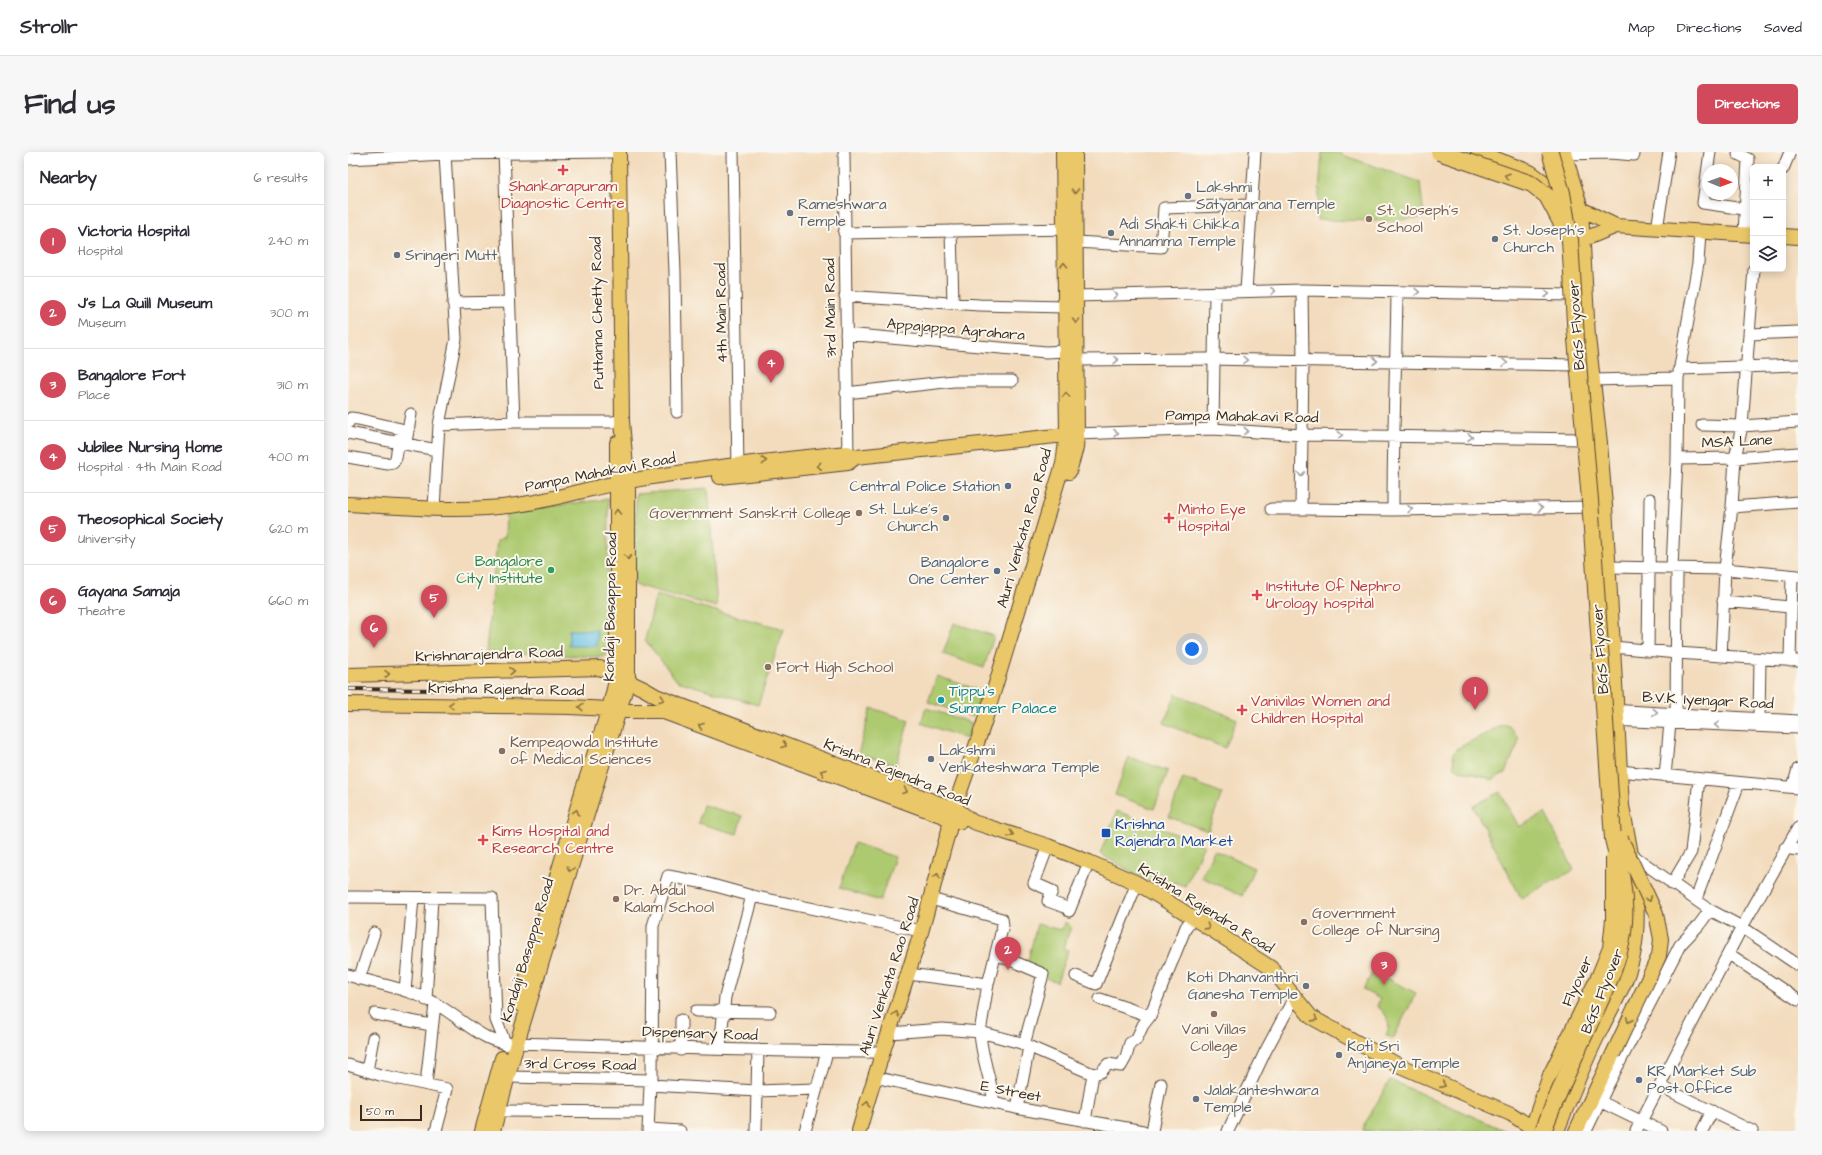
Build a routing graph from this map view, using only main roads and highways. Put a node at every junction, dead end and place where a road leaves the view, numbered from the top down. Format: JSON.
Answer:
{"nodes":[{"id":1,"x":612,"y":152,"type":"edge"},
{"id":2,"x":619,"y":152,"type":"edge"},
{"id":3,"x":1063,"y":152,"type":"edge"},
{"id":4,"x":1075,"y":152,"type":"edge"},
{"id":5,"x":1440,"y":152,"type":"edge"},
{"id":6,"x":1478,"y":152,"type":"edge"},
{"id":7,"x":1546,"y":152,"type":"edge"},
{"id":8,"x":1559,"y":156,"type":"edge"},
{"id":9,"x":1530,"y":172,"type":"junction"},
{"id":10,"x":1560,"y":195,"type":"junction"},
{"id":11,"x":1581,"y":208,"type":"junction"},
{"id":12,"x":1616,"y":226,"type":"junction"},
{"id":13,"x":1072,"y":233,"type":"junction"},
{"id":14,"x":1749,"y":234,"type":"edge"},
{"id":15,"x":1786,"y":236,"type":"edge"},
{"id":16,"x":1798,"y":237,"type":"edge"},
{"id":17,"x":1576,"y":240,"type":"junction"},
{"id":18,"x":619,"y":421,"type":"junction"},
{"id":19,"x":1072,"y":434,"type":"junction"},
{"id":20,"x":624,"y":480,"type":"junction"},
{"id":21,"x":348,"y":504,"type":"edge"},
{"id":22,"x":348,"y":675,"type":"edge"},
{"id":23,"x":622,"y":679,"type":"junction"},
{"id":24,"x":348,"y":704,"type":"edge"},
{"id":25,"x":614,"y":710,"type":"junction"},
{"id":26,"x":953,"y":818,"type":"junction"},
{"id":27,"x":1617,"y":839,"type":"junction"},
{"id":28,"x":511,"y":1044,"type":"junction"},
{"id":29,"x":1536,"y":1130,"type":"edge"},
{"id":30,"x":482,"y":1131,"type":"edge"},
{"id":31,"x":493,"y":1131,"type":"edge"},
{"id":32,"x":860,"y":1131,"type":"edge"},
{"id":33,"x":1550,"y":1131,"type":"edge"},
{"id":34,"x":1557,"y":1131,"type":"edge"},
{"id":35,"x":1576,"y":1131,"type":"edge"}],
"edges":[{"from":1,"to":18,"type":"main road","name":"Puttanna Chetty Road"},
{"from":2,"to":18,"type":"main road","name":"Puttanna Chetty Road"},
{"from":3,"to":13,"type":"main road","name":"Aluri Venkata Rao Road"},
{"from":4,"to":13,"type":"main road","name":"Aluri Venkata Rao Road","one_way":true},
{"from":17,"to":5,"type":"highway","one_way":true,"bridge":true},
{"from":6,"to":9,"type":"main road"},
{"from":7,"to":8,"type":"main road"},
{"from":8,"to":9,"type":"main road"},
{"from":8,"to":10,"type":"main road"},
{"from":8,"to":11,"type":"main road"},
{"from":8,"to":17,"type":"highway","name":"BGS Flyover","bridge":true},
{"from":8,"to":27,"type":"highway","name":"BGS Flyover"},
{"from":9,"to":10,"type":"main road"},
{"from":10,"to":11,"type":"main road"},
{"from":10,"to":29,"type":"main road"},
{"from":11,"to":12,"type":"main road"},
{"from":11,"to":17,"type":"main road"},
{"from":12,"to":14,"type":"main road"},
{"from":12,"to":17,"type":"main road"},
{"from":13,"to":19,"type":"main road","name":"Aluri Venkata Rao Road","one_way":true},
{"from":19,"to":13,"type":"main road","name":"Aluri Venkata Rao Road","one_way":true},
{"from":15,"to":16,"type":"main road"},
{"from":17,"to":27,"type":"highway","name":"BGS Flyover","bridge":true},
{"from":17,"to":34,"type":"main road"},
{"from":18,"to":20,"type":"main road","name":"Puttanna Chetty Road"},
{"from":19,"to":20,"type":"main road","name":"Pampa Mahakavi Road"},
{"from":19,"to":26,"type":"main road","name":"Aluri Venkata Rao Road"},
{"from":19,"to":26,"type":"main road","name":"Aluri Venkata Rao Road"},
{"from":20,"to":21,"type":"main road","name":"Pampa Mahakavi Road"},
{"from":20,"to":23,"type":"main road","name":"Kondaji Basappa Road"},
{"from":22,"to":23,"type":"main road","name":"Krishnarajendra Road","one_way":true},
{"from":23,"to":25,"type":"main road","name":"Kondaji Basappa Road"},
{"from":23,"to":26,"type":"main road","name":"Krishna Rajendra Road","one_way":true},
{"from":25,"to":24,"type":"main road","name":"Krishna Rajendra Road","one_way":true},
{"from":26,"to":25,"type":"main road","name":"Krishna Rajendra Road","one_way":true},
{"from":25,"to":28,"type":"main road","name":"Kondaji Basappa Road"},
{"from":26,"to":29,"type":"main road","name":"Krishna Rajendra Road","one_way":true},
{"from":32,"to":26,"type":"main road","name":"Aluri Venkata Rao Road","one_way":true},
{"from":27,"to":29,"type":"main road","name":"Flyover","bridge":true},
{"from":27,"to":29,"type":"highway","name":"BGS Flyover","bridge":true},
{"from":27,"to":33,"type":"highway","name":"BGS Flyover","bridge":true},
{"from":27,"to":35,"type":"main road","one_way":true,"bridge":true},
{"from":28,"to":30,"type":"main road","name":"Kondaji Basappa Road"},
{"from":28,"to":31,"type":"main road","name":"Kondaji Basappa Road"}]}
